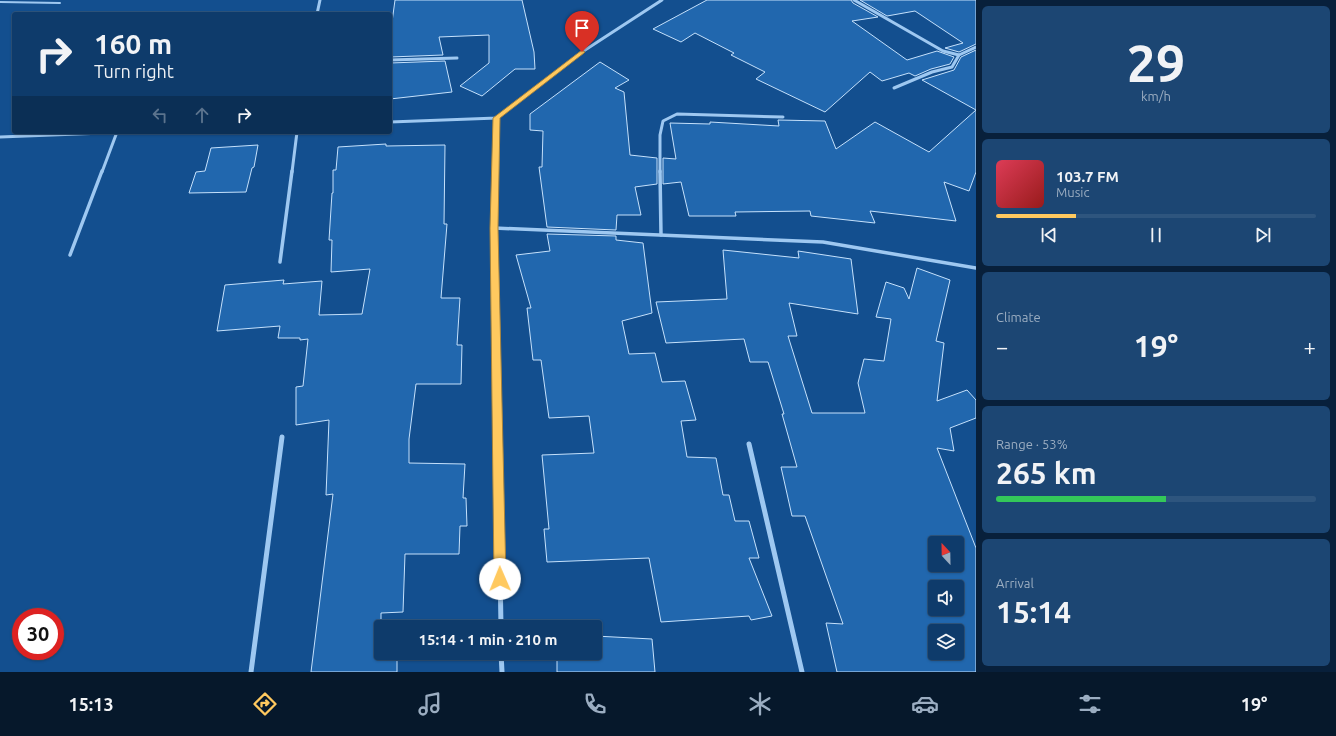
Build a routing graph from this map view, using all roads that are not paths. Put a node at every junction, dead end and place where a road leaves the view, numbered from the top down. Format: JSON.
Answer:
{"nodes":[{"id":1,"x":320,"y":0,"type":"edge"},
{"id":2,"x":662,"y":0,"type":"edge"},
{"id":3,"x":854,"y":0,"type":"edge"},
{"id":4,"x":0,"y":2,"type":"edge"},
{"id":5,"x":60,"y":3,"type":"dead end"},
{"id":6,"x":317,"y":12,"type":"edge"},
{"id":7,"x":976,"y":47,"type":"edge"},
{"id":8,"x":959,"y":54,"type":"junction"},
{"id":9,"x":457,"y":58,"type":"dead end"},
{"id":10,"x":392,"y":60,"type":"edge"},
{"id":11,"x":894,"y":88,"type":"dead end"},
{"id":12,"x":783,"y":117,"type":"dead end"},
{"id":13,"x":497,"y":118,"type":"junction"},
{"id":14,"x":392,"y":122,"type":"edge"},
{"id":15,"x":70,"y":134,"type":"edge"},
{"id":16,"x":116,"y":134,"type":"edge"},
{"id":17,"x":297,"y":134,"type":"edge"},
{"id":18,"x":0,"y":137,"type":"edge"},
{"id":19,"x":494,"y":228,"type":"junction"},
{"id":20,"x":661,"y":235,"type":"junction"},
{"id":21,"x":70,"y":255,"type":"dead end"},
{"id":22,"x":280,"y":262,"type":"dead end"},
{"id":23,"x":976,"y":268,"type":"edge"},
{"id":24,"x":282,"y":437,"type":"dead end"},
{"id":25,"x":749,"y":444,"type":"dead end"},
{"id":26,"x":501,"y":620,"type":"edge"},
{"id":27,"x":501,"y":660,"type":"edge"},
{"id":28,"x":251,"y":672,"type":"edge"},
{"id":29,"x":502,"y":672,"type":"edge"},
{"id":30,"x":802,"y":672,"type":"edge"}],
"edges":[{"from":1,"to":6,"type":"street"},
{"from":2,"to":13,"type":"street"},
{"from":3,"to":8,"type":"street"},
{"from":4,"to":5,"type":"lane"},
{"from":7,"to":8,"type":"street"},
{"from":8,"to":11,"type":"street"},
{"from":9,"to":10,"type":"street"},
{"from":12,"to":20,"type":"street"},
{"from":13,"to":14,"type":"street"},
{"from":13,"to":19,"type":"street"},
{"from":15,"to":18,"type":"street"},
{"from":16,"to":21,"type":"street"},
{"from":17,"to":22,"type":"street"},
{"from":19,"to":20,"type":"street"},
{"from":19,"to":26,"type":"street"},
{"from":20,"to":23,"type":"street"},
{"from":24,"to":28,"type":"street"},
{"from":25,"to":30,"type":"street"},
{"from":27,"to":29,"type":"street"}]}
